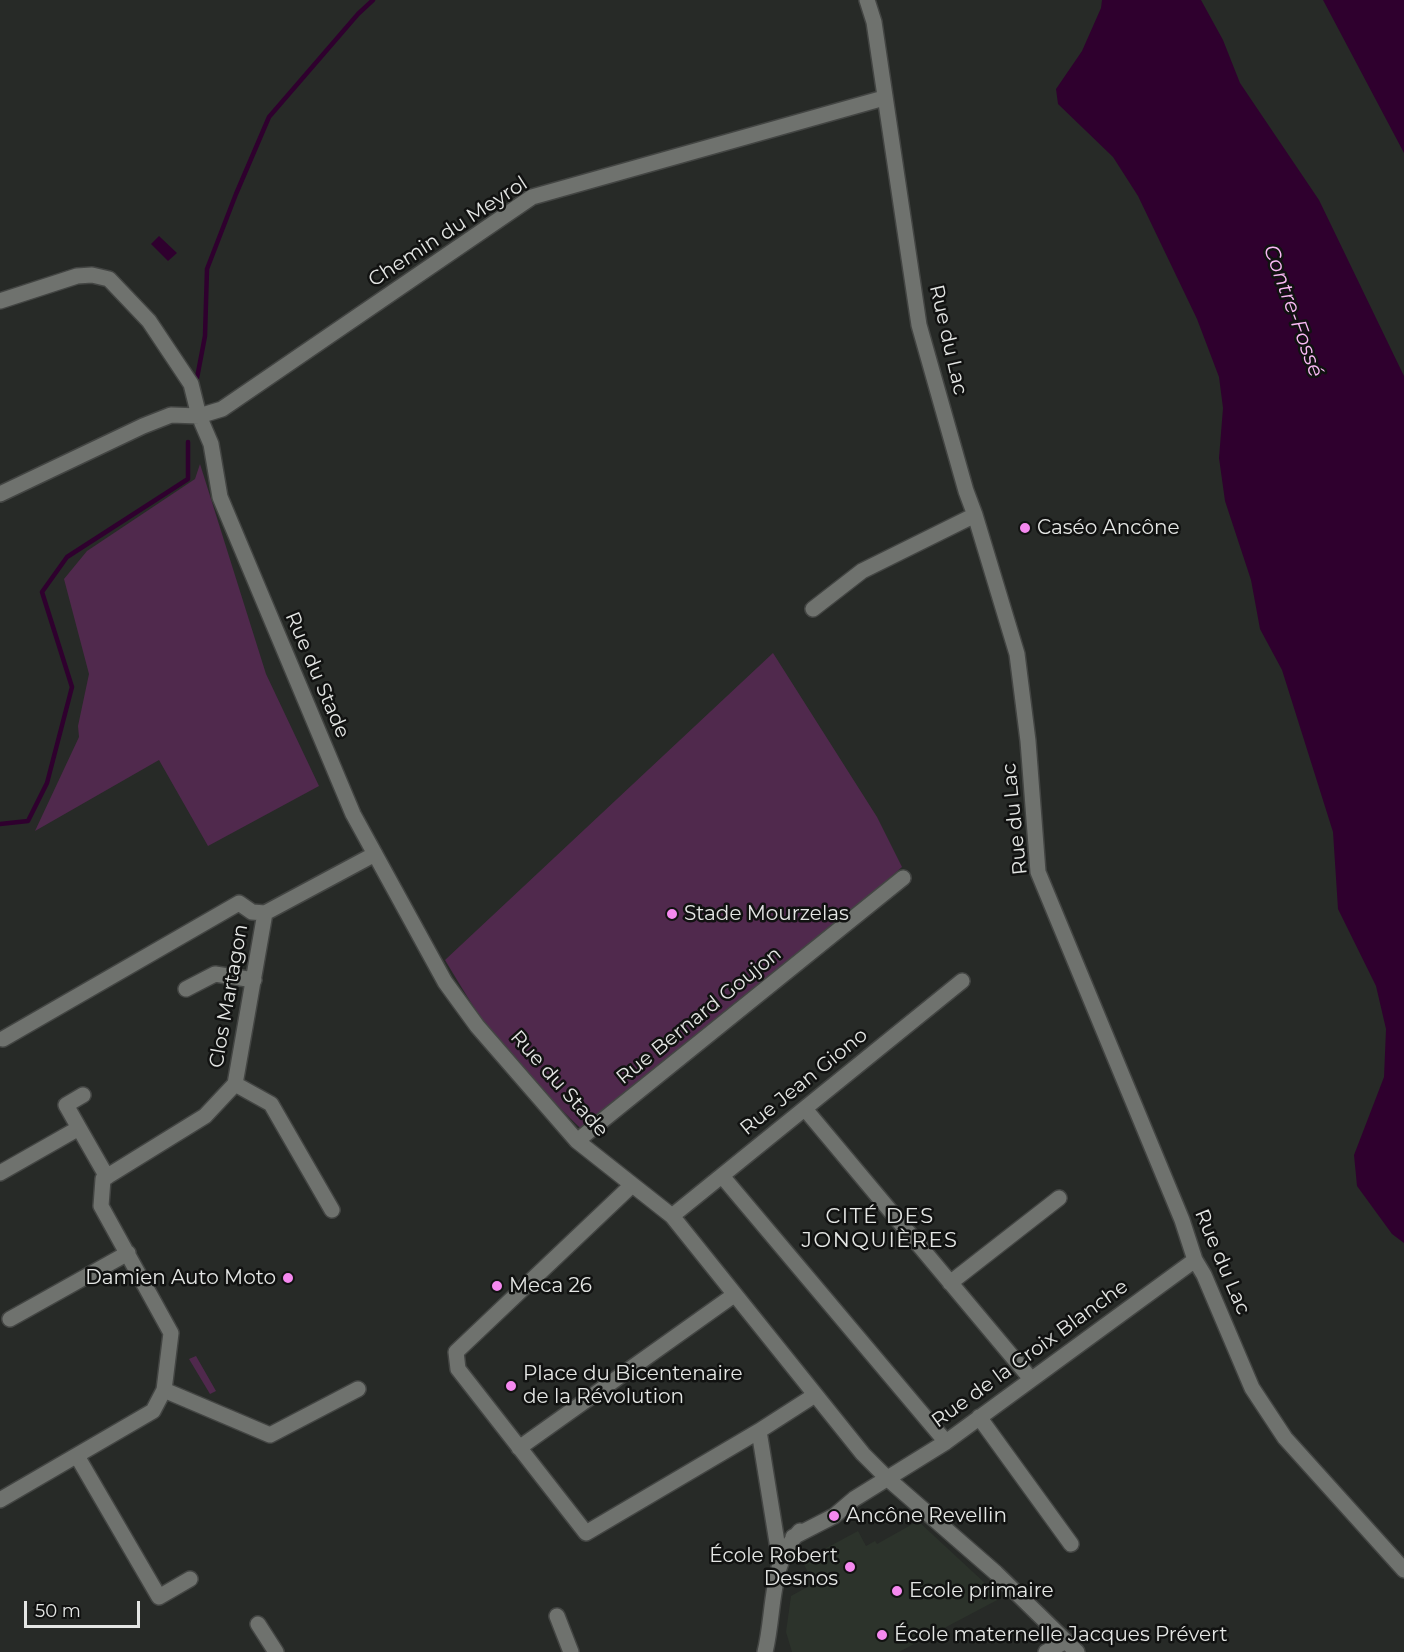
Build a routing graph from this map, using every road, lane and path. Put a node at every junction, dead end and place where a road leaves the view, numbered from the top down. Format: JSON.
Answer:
{"nodes":[{"id":1,"x":867,"y":0,"type":"edge"},
{"id":2,"x":884,"y":98,"type":"junction"},
{"id":3,"x":0,"y":301,"type":"edge"},
{"id":4,"x":199,"y":416,"type":"junction"},
{"id":5,"x":0,"y":494,"type":"edge"},
{"id":6,"x":975,"y":515,"type":"junction"},
{"id":7,"x":813,"y":609,"type":"dead end"},
{"id":8,"x":375,"y":854,"type":"junction"},
{"id":9,"x":903,"y":878,"type":"dead end"},
{"id":10,"x":265,"y":913,"type":"junction"},
{"id":11,"x":254,"y":980,"type":"junction"},
{"id":12,"x":962,"y":981,"type":"dead end"},
{"id":13,"x":186,"y":989,"type":"dead end"},
{"id":14,"x":3,"y":1039,"type":"dead end"},
{"id":15,"x":235,"y":1084,"type":"junction"},
{"id":16,"x":83,"y":1095,"type":"dead end"},
{"id":17,"x":805,"y":1108,"type":"junction"},
{"id":18,"x":79,"y":1128,"type":"junction"},
{"id":19,"x":577,"y":1141,"type":"junction"},
{"id":20,"x":0,"y":1173,"type":"edge"},
{"id":21,"x":722,"y":1176,"type":"junction"},
{"id":22,"x":107,"y":1177,"type":"junction"},
{"id":23,"x":632,"y":1185,"type":"junction"},
{"id":24,"x":1059,"y":1198,"type":"dead end"},
{"id":25,"x":332,"y":1210,"type":"dead end"},
{"id":26,"x":672,"y":1216,"type":"junction"},
{"id":27,"x":128,"y":1253,"type":"junction"},
{"id":28,"x":1195,"y":1260,"type":"junction"},
{"id":29,"x":951,"y":1283,"type":"junction"},
{"id":30,"x":734,"y":1295,"type":"junction"},
{"id":31,"x":10,"y":1319,"type":"dead end"},
{"id":32,"x":1031,"y":1379,"type":"junction"},
{"id":33,"x":358,"y":1389,"type":"dead end"},
{"id":34,"x":164,"y":1390,"type":"junction"},
{"id":35,"x":815,"y":1395,"type":"junction"},
{"id":36,"x":979,"y":1417,"type":"junction"},
{"id":37,"x":759,"y":1431,"type":"junction"},
{"id":38,"x":946,"y":1442,"type":"junction"},
{"id":39,"x":519,"y":1448,"type":"junction"},
{"id":40,"x":77,"y":1456,"type":"junction"},
{"id":41,"x":887,"y":1478,"type":"junction"},
{"id":42,"x":0,"y":1500,"type":"edge"},
{"id":43,"x":1071,"y":1544,"type":"dead end"},
{"id":44,"x":780,"y":1561,"type":"junction"},
{"id":45,"x":1401,"y":1564,"type":"edge"},
{"id":46,"x":190,"y":1579,"type":"dead end"},
{"id":47,"x":557,"y":1616,"type":"dead end"},
{"id":48,"x":258,"y":1624,"type":"dead end"},
{"id":49,"x":1072,"y":1647,"type":"edge"},
{"id":50,"x":276,"y":1652,"type":"edge"},
{"id":51,"x":571,"y":1652,"type":"edge"},
{"id":52,"x":765,"y":1652,"type":"edge"},
{"id":53,"x":1046,"y":1652,"type":"edge"}],
"edges":[{"from":1,"to":2,"type":"street","name":"Rue du Lac"},
{"from":2,"to":4,"type":"street","name":"Chemin du Meyrol"},
{"from":2,"to":6,"type":"street","name":"Rue du Lac"},
{"from":3,"to":4,"type":"street","name":"Rue du Stade"},
{"from":4,"to":5,"type":"street","name":"Chemin du Meyrol"},
{"from":4,"to":8,"type":"street","name":"Rue du Stade"},
{"from":6,"to":7,"type":"street"},
{"from":6,"to":28,"type":"street","name":"Rue du Lac"},
{"from":8,"to":10,"type":"street","name":"Clos Martagon"},
{"from":8,"to":19,"type":"street","name":"Rue du Stade"},
{"from":9,"to":19,"type":"street","name":"Rue Bernard Goujon"},
{"from":10,"to":11,"type":"street","name":"Clos Martagon"},
{"from":10,"to":14,"type":"street"},
{"from":11,"to":13,"type":"street"},
{"from":11,"to":15,"type":"street","name":"Clos Martagon"},
{"from":12,"to":17,"type":"street","name":"Rue Jean Giono"},
{"from":15,"to":22,"type":"street","name":"Clos Martagon"},
{"from":15,"to":25,"type":"street"},
{"from":16,"to":18,"type":"street"},
{"from":17,"to":21,"type":"street","name":"Rue Jean Giono"},
{"from":17,"to":29,"type":"street"},
{"from":18,"to":20,"type":"street"},
{"from":18,"to":22,"type":"street"},
{"from":19,"to":23,"type":"street","name":"Rue du Stade"},
{"from":21,"to":26,"type":"street","name":"Rue Jean Giono"},
{"from":21,"to":38,"type":"street"},
{"from":22,"to":27,"type":"street"},
{"from":23,"to":26,"type":"street","name":"Rue du Stade"},
{"from":23,"to":39,"type":"street"},
{"from":24,"to":29,"type":"street"},
{"from":26,"to":30,"type":"street","name":"Rue du Stade"},
{"from":27,"to":31,"type":"street"},
{"from":27,"to":34,"type":"street"},
{"from":28,"to":32,"type":"street","name":"Rue de la Croix Blanche"},
{"from":28,"to":45,"type":"street","name":"Rue du Lac"},
{"from":29,"to":32,"type":"street"},
{"from":30,"to":35,"type":"street","name":"Rue du Stade"},
{"from":30,"to":39,"type":"street"},
{"from":32,"to":36,"type":"street","name":"Rue de la Croix Blanche"},
{"from":33,"to":34,"type":"street"},
{"from":34,"to":40,"type":"street"},
{"from":35,"to":37,"type":"street"},
{"from":35,"to":41,"type":"street","name":"Rue du Stade"},
{"from":36,"to":38,"type":"street","name":"Rue de la Croix Blanche"},
{"from":36,"to":43,"type":"street"},
{"from":37,"to":39,"type":"street"},
{"from":37,"to":44,"type":"street"},
{"from":38,"to":41,"type":"street","name":"Rue de la Croix Blanche"},
{"from":40,"to":42,"type":"street"},
{"from":40,"to":46,"type":"street"},
{"from":41,"to":44,"type":"street","name":"Rue de la Croix Blanche"},
{"from":41,"to":49,"type":"street","name":"Rue du Stade"},
{"from":44,"to":52,"type":"street"},
{"from":47,"to":51,"type":"street"},
{"from":48,"to":50,"type":"street"},
{"from":49,"to":53,"type":"street"}]}
